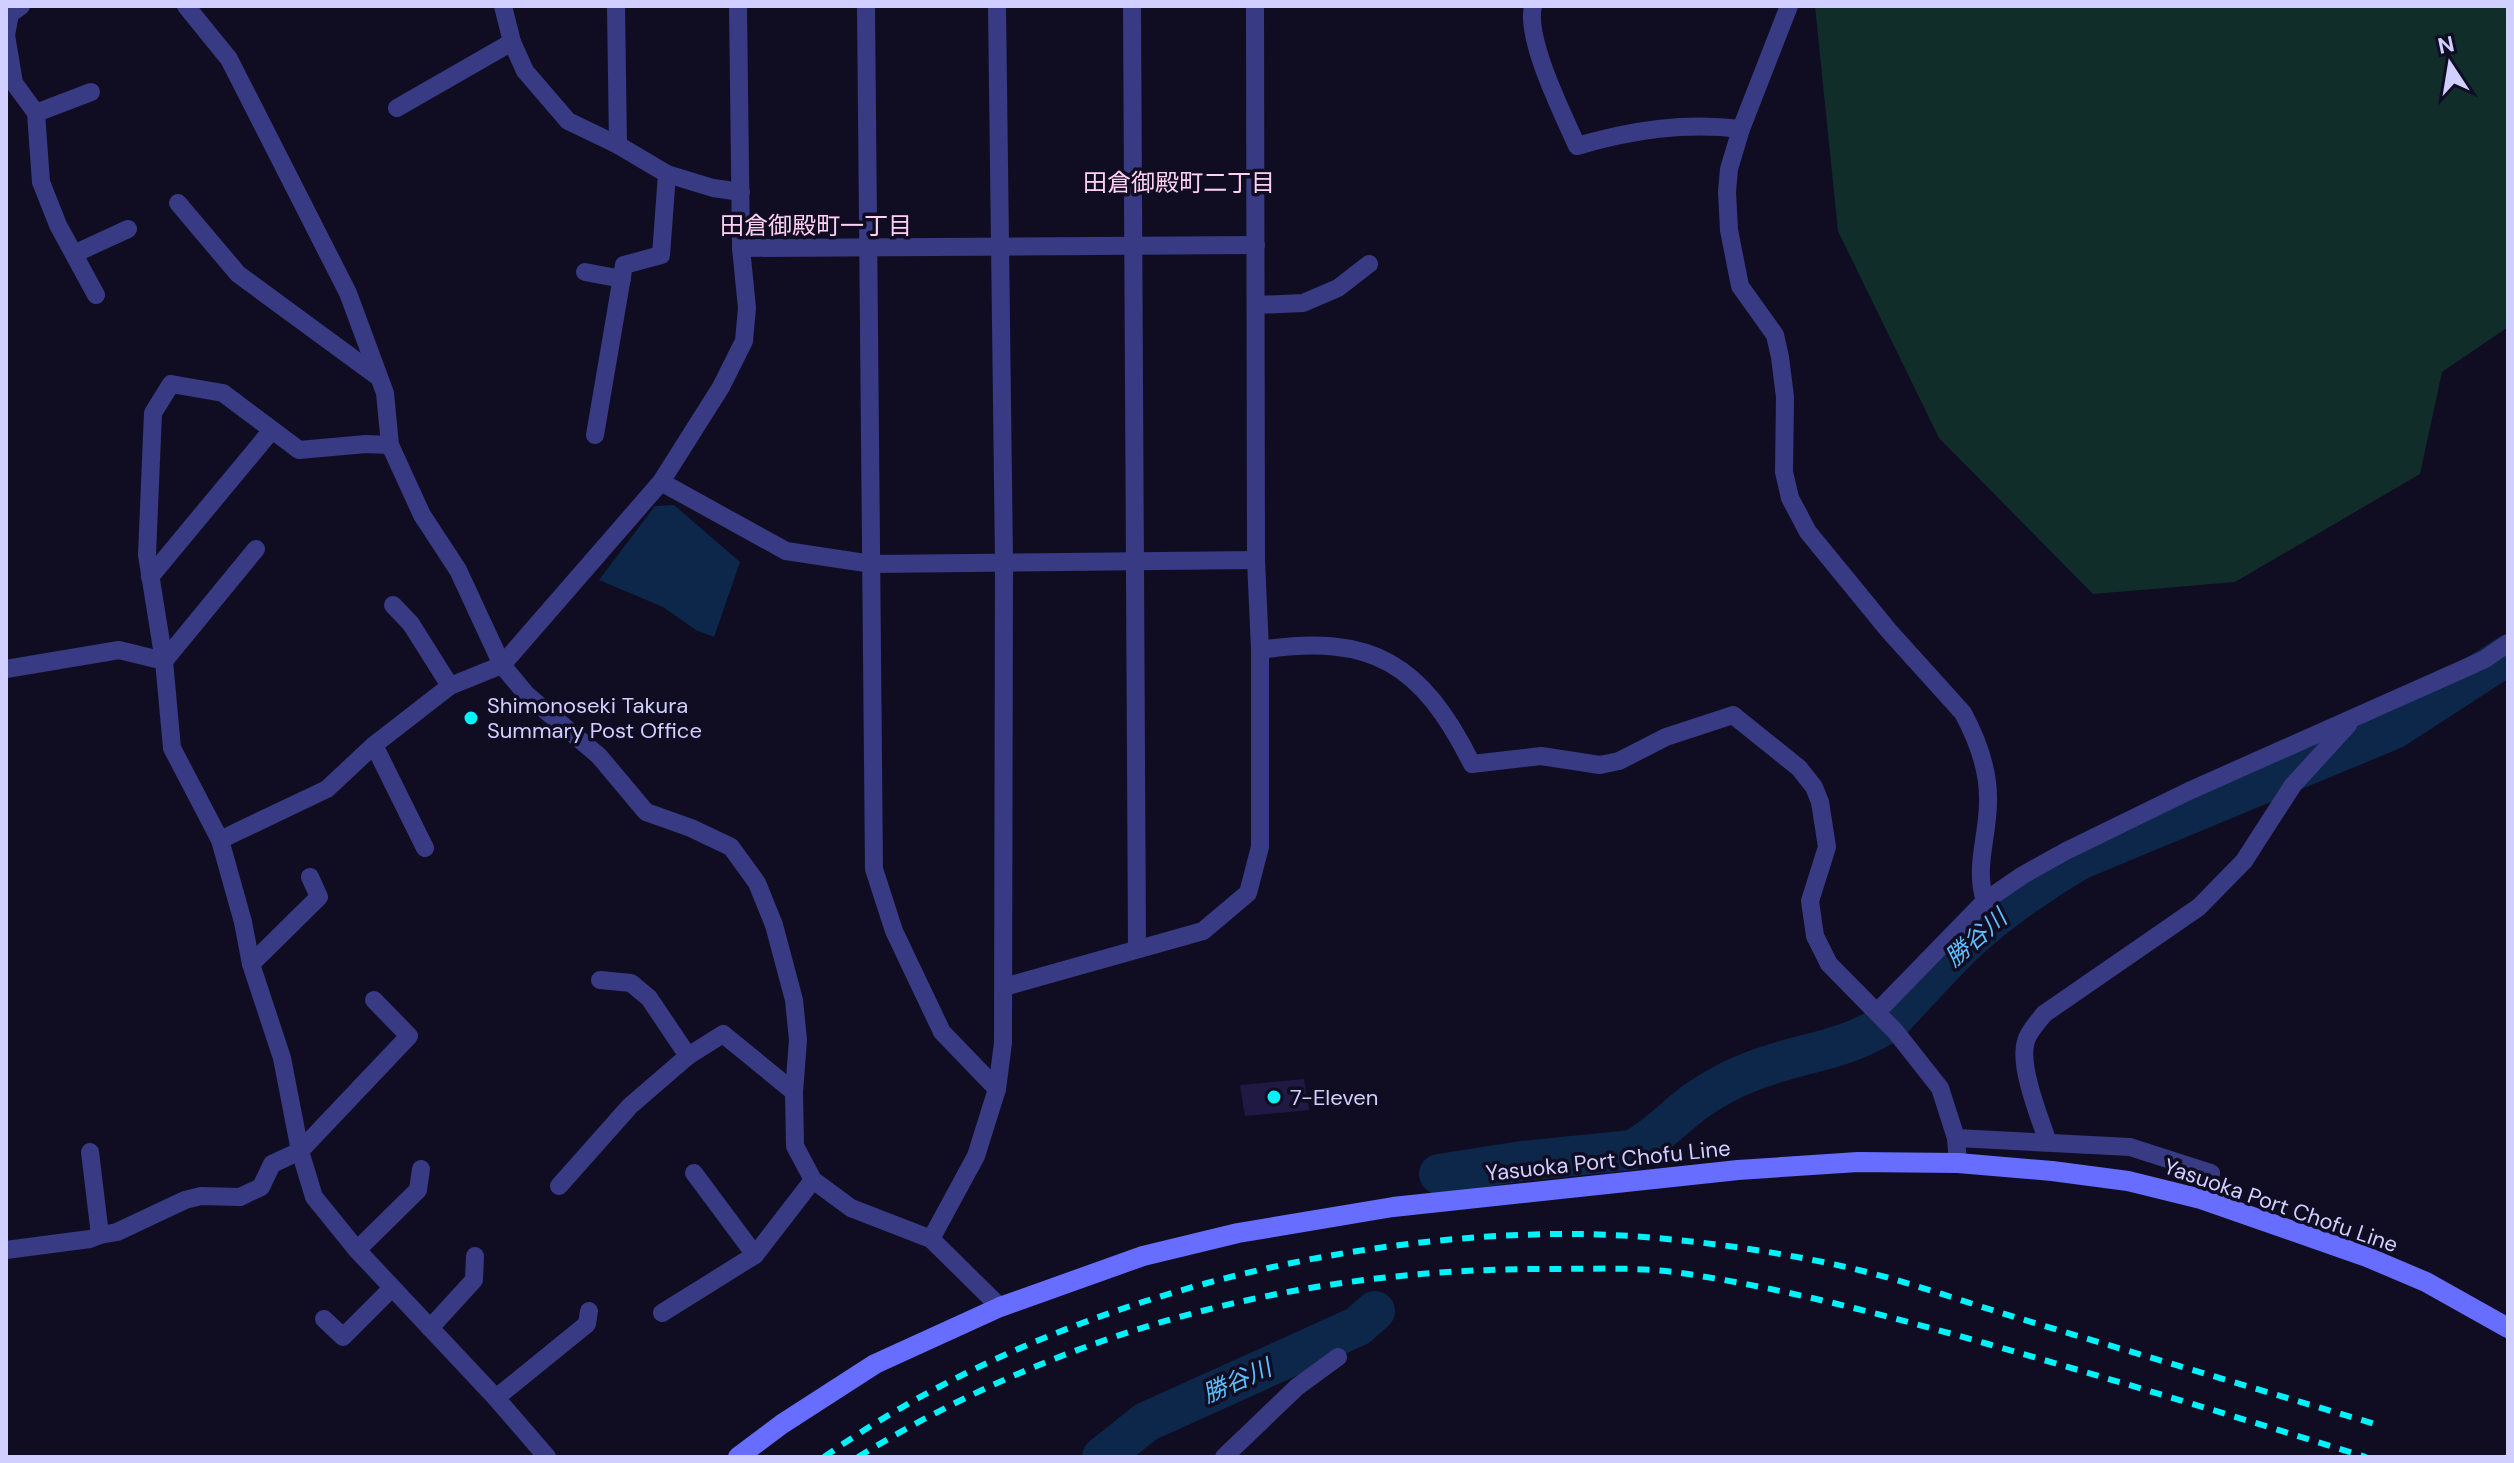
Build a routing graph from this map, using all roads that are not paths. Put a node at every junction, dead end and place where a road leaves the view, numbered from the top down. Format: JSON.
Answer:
{"nodes":[{"id":1,"x":21,"y":6,"type":"edge"},
{"id":2,"x":186,"y":6,"type":"edge"},
{"id":3,"x":503,"y":6,"type":"edge"},
{"id":4,"x":616,"y":6,"type":"edge"},
{"id":5,"x":738,"y":6,"type":"edge"},
{"id":6,"x":866,"y":6,"type":"edge"},
{"id":7,"x":997,"y":6,"type":"edge"},
{"id":8,"x":1132,"y":6,"type":"edge"},
{"id":9,"x":1255,"y":6,"type":"edge"},
{"id":10,"x":1533,"y":6,"type":"edge"},
{"id":11,"x":1789,"y":6,"type":"edge"},
{"id":12,"x":512,"y":42,"type":"junction"},
{"id":13,"x":91,"y":92,"type":"dead end"},
{"id":14,"x":397,"y":108,"type":"dead end"},
{"id":15,"x":36,"y":113,"type":"junction"},
{"id":16,"x":1741,"y":129,"type":"junction"},
{"id":17,"x":618,"y":145,"type":"junction"},
{"id":18,"x":667,"y":174,"type":"junction"},
{"id":19,"x":741,"y":192,"type":"junction"},
{"id":20,"x":178,"y":203,"type":"dead end"},
{"id":21,"x":128,"y":229,"type":"dead end"},
{"id":22,"x":1256,"y":245,"type":"junction"},
{"id":23,"x":1133,"y":246,"type":"junction"},
{"id":24,"x":868,"y":247,"type":"junction"},
{"id":25,"x":999,"y":247,"type":"junction"},
{"id":26,"x":741,"y":248,"type":"junction"},
{"id":27,"x":76,"y":253,"type":"junction"},
{"id":28,"x":1369,"y":264,"type":"dead end"},
{"id":29,"x":585,"y":272,"type":"dead end"},
{"id":30,"x":622,"y":279,"type":"junction"},
{"id":31,"x":96,"y":295,"type":"dead end"},
{"id":32,"x":1256,"y":305,"type":"junction"},
{"id":33,"x":378,"y":376,"type":"junction"},
{"id":34,"x":272,"y":430,"type":"junction"},
{"id":35,"x":595,"y":435,"type":"dead end"},
{"id":36,"x":390,"y":445,"type":"junction"},
{"id":37,"x":661,"y":482,"type":"junction"},
{"id":38,"x":256,"y":549,"type":"dead end"},
{"id":39,"x":1256,"y":560,"type":"junction"},
{"id":40,"x":1004,"y":561,"type":"junction"},
{"id":41,"x":1135,"y":562,"type":"junction"},
{"id":42,"x":872,"y":564,"type":"junction"},
{"id":43,"x":150,"y":577,"type":"junction"},
{"id":44,"x":393,"y":605,"type":"dead end"},
{"id":45,"x":2508,"y":643,"type":"edge"},
{"id":46,"x":1260,"y":650,"type":"junction"},
{"id":47,"x":164,"y":661,"type":"junction"},
{"id":48,"x":502,"y":665,"type":"junction"},
{"id":49,"x":6,"y":669,"type":"edge"},
{"id":50,"x":450,"y":686,"type":"junction"},
{"id":51,"x":2355,"y":717,"type":"junction"},
{"id":52,"x":374,"y":745,"type":"junction"},
{"id":53,"x":220,"y":840,"type":"junction"},
{"id":54,"x":425,"y":848,"type":"dead end"},
{"id":55,"x":310,"y":877,"type":"dead end"},
{"id":56,"x":1985,"y":901,"type":"junction"},
{"id":57,"x":1137,"y":948,"type":"junction"},
{"id":58,"x":251,"y":964,"type":"junction"},
{"id":59,"x":600,"y":980,"type":"dead end"},
{"id":60,"x":1004,"y":987,"type":"junction"},
{"id":61,"x":374,"y":1000,"type":"dead end"},
{"id":62,"x":1879,"y":1014,"type":"junction"},
{"id":63,"x":688,"y":1056,"type":"junction"},
{"id":64,"x":997,"y":1089,"type":"junction"},
{"id":65,"x":794,"y":1092,"type":"junction"},
{"id":66,"x":1956,"y":1138,"type":"junction"},
{"id":67,"x":2048,"y":1142,"type":"junction"},
{"id":68,"x":300,"y":1151,"type":"junction"},
{"id":69,"x":90,"y":1152,"type":"dead end"},
{"id":70,"x":1958,"y":1163,"type":"junction"},
{"id":71,"x":421,"y":1169,"type":"dead end"},
{"id":72,"x":694,"y":1173,"type":"dead end"},
{"id":73,"x":813,"y":1180,"type":"junction"},
{"id":74,"x":559,"y":1186,"type":"dead end"},
{"id":75,"x":2201,"y":1199,"type":"junction"},
{"id":76,"x":100,"y":1235,"type":"junction"},
{"id":77,"x":931,"y":1239,"type":"junction"},
{"id":78,"x":6,"y":1250,"type":"edge"},
{"id":79,"x":357,"y":1250,"type":"junction"},
{"id":80,"x":755,"y":1255,"type":"junction"},
{"id":81,"x":475,"y":1256,"type":"dead end"},
{"id":82,"x":392,"y":1288,"type":"junction"},
{"id":83,"x":1000,"y":1307,"type":"junction"},
{"id":84,"x":589,"y":1311,"type":"dead end"},
{"id":85,"x":662,"y":1313,"type":"dead end"},
{"id":86,"x":324,"y":1319,"type":"dead end"},
{"id":87,"x":430,"y":1328,"type":"junction"},
{"id":88,"x":2508,"y":1328,"type":"edge"},
{"id":89,"x":1338,"y":1357,"type":"dead end"},
{"id":90,"x":496,"y":1398,"type":"junction"},
{"id":91,"x":547,"y":1457,"type":"edge"},
{"id":92,"x":738,"y":1457,"type":"edge"},
{"id":93,"x":1224,"y":1457,"type":"edge"}],
"edges":[{"from":1,"to":15,"type":"street"},
{"from":2,"to":33,"type":"street"},
{"from":3,"to":12,"type":"street"},
{"from":4,"to":17,"type":"street"},
{"from":5,"to":19,"type":"street"},
{"from":6,"to":24,"type":"street"},
{"from":7,"to":25,"type":"street"},
{"from":8,"to":23,"type":"street"},
{"from":9,"to":22,"type":"street"},
{"from":10,"to":16,"type":"street"},
{"from":11,"to":16,"type":"street"},
{"from":12,"to":14,"type":"street"},
{"from":12,"to":17,"type":"street"},
{"from":13,"to":15,"type":"street"},
{"from":15,"to":27,"type":"street"},
{"from":16,"to":56,"type":"street"},
{"from":17,"to":18,"type":"street"},
{"from":18,"to":19,"type":"street"},
{"from":18,"to":30,"type":"street"},
{"from":19,"to":26,"type":"street"},
{"from":20,"to":33,"type":"street"},
{"from":21,"to":27,"type":"street"},
{"from":22,"to":23,"type":"street"},
{"from":22,"to":32,"type":"street"},
{"from":23,"to":25,"type":"street"},
{"from":23,"to":41,"type":"street"},
{"from":24,"to":25,"type":"street"},
{"from":24,"to":26,"type":"street"},
{"from":24,"to":42,"type":"street"},
{"from":25,"to":40,"type":"street"},
{"from":26,"to":37,"type":"street"},
{"from":27,"to":31,"type":"street"},
{"from":28,"to":32,"type":"street"},
{"from":29,"to":30,"type":"street"},
{"from":30,"to":35,"type":"street"},
{"from":32,"to":39,"type":"street"},
{"from":33,"to":36,"type":"street"},
{"from":34,"to":36,"type":"street"},
{"from":34,"to":43,"type":"street"},
{"from":34,"to":43,"type":"street"},
{"from":36,"to":48,"type":"street"},
{"from":37,"to":42,"type":"street"},
{"from":37,"to":48,"type":"street"},
{"from":38,"to":47,"type":"street"},
{"from":39,"to":41,"type":"street"},
{"from":39,"to":46,"type":"street"},
{"from":40,"to":41,"type":"street"},
{"from":40,"to":42,"type":"street"},
{"from":40,"to":60,"type":"street"},
{"from":41,"to":57,"type":"street"},
{"from":42,"to":64,"type":"street"},
{"from":43,"to":47,"type":"street"},
{"from":44,"to":50,"type":"street"},
{"from":45,"to":51,"type":"street"},
{"from":46,"to":57,"type":"street"},
{"from":46,"to":62,"type":"street"},
{"from":47,"to":49,"type":"street"},
{"from":47,"to":53,"type":"street"},
{"from":48,"to":50,"type":"street"},
{"from":48,"to":65,"type":"street"},
{"from":50,"to":52,"type":"street"},
{"from":51,"to":56,"type":"street"},
{"from":51,"to":67,"type":"street"},
{"from":52,"to":53,"type":"street"},
{"from":52,"to":54,"type":"street"},
{"from":53,"to":58,"type":"street"},
{"from":55,"to":58,"type":"street"},
{"from":56,"to":62,"type":"street"},
{"from":57,"to":60,"type":"street"},
{"from":58,"to":68,"type":"street"},
{"from":59,"to":63,"type":"street"},
{"from":60,"to":64,"type":"street"},
{"from":61,"to":68,"type":"street"},
{"from":62,"to":66,"type":"street"},
{"from":63,"to":65,"type":"street"},
{"from":63,"to":74,"type":"street"},
{"from":64,"to":77,"type":"street"},
{"from":65,"to":73,"type":"street"},
{"from":66,"to":67,"type":"street"},
{"from":66,"to":70,"type":"street"},
{"from":67,"to":75,"type":"street"},
{"from":68,"to":76,"type":"street"},
{"from":68,"to":79,"type":"street"},
{"from":69,"to":76,"type":"street"},
{"from":70,"to":75,"type":"main road","name":"Yasuoka Port Chofu Line"},
{"from":70,"to":83,"type":"main road","name":"Yasuoka Port Chofu Line"},
{"from":71,"to":79,"type":"street"},
{"from":72,"to":80,"type":"street"},
{"from":73,"to":77,"type":"street"},
{"from":73,"to":80,"type":"street"},
{"from":75,"to":88,"type":"main road","name":"Yasuoka Port Chofu Line"},
{"from":76,"to":78,"type":"street"},
{"from":77,"to":83,"type":"street"},
{"from":79,"to":82,"type":"street"},
{"from":80,"to":85,"type":"street"},
{"from":81,"to":87,"type":"street"},
{"from":82,"to":86,"type":"street"},
{"from":82,"to":87,"type":"street"},
{"from":83,"to":92,"type":"main road","name":"Yasuoka Port Chofu Line"},
{"from":84,"to":90,"type":"street"},
{"from":87,"to":90,"type":"street"},
{"from":89,"to":93,"type":"street"},
{"from":90,"to":91,"type":"street"}]}
